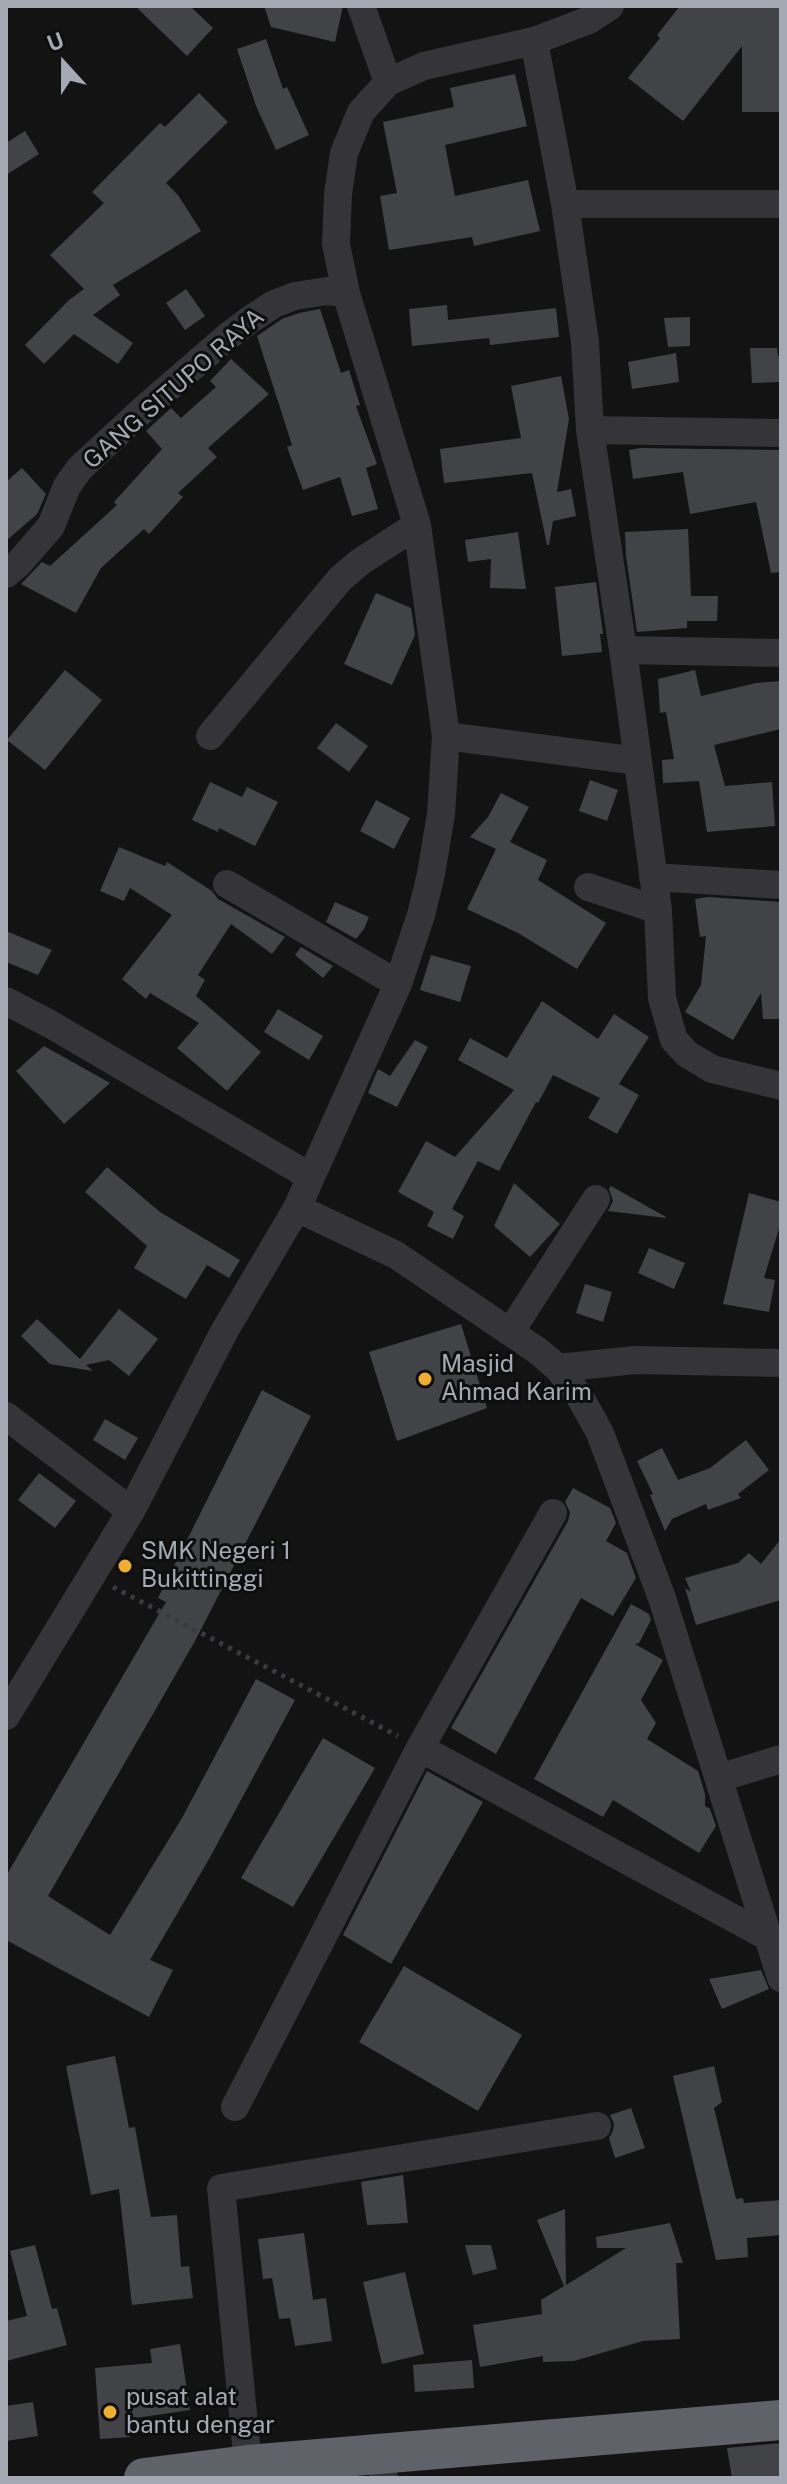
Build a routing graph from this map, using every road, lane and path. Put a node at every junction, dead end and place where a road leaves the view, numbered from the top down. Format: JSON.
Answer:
{"nodes":[{"id":1,"x":361,"y":6,"type":"edge"},
{"id":2,"x":610,"y":6,"type":"edge"},
{"id":3,"x":534,"y":41,"type":"junction"},
{"id":4,"x":388,"y":82,"type":"junction"},
{"id":5,"x":565,"y":204,"type":"junction"},
{"id":6,"x":781,"y":204,"type":"edge"},
{"id":7,"x":346,"y":293,"type":"junction"},
{"id":8,"x":590,"y":430,"type":"junction"},
{"id":9,"x":781,"y":433,"type":"edge"},
{"id":10,"x":417,"y":525,"type":"junction"},
{"id":11,"x":10,"y":561,"type":"edge"},
{"id":12,"x":623,"y":650,"type":"junction"},
{"id":13,"x":781,"y":653,"type":"edge"},
{"id":14,"x":210,"y":736,"type":"dead end"},
{"id":15,"x":446,"y":736,"type":"junction"},
{"id":16,"x":638,"y":761,"type":"junction"},
{"id":17,"x":653,"y":877,"type":"junction"},
{"id":18,"x":227,"y":884,"type":"dead end"},
{"id":19,"x":781,"y":885,"type":"edge"},
{"id":20,"x":588,"y":887,"type":"dead end"},
{"id":21,"x":658,"y":910,"type":"junction"},
{"id":22,"x":398,"y":984,"type":"junction"},
{"id":23,"x":6,"y":1001,"type":"edge"},
{"id":24,"x":781,"y":1086,"type":"edge"},
{"id":25,"x":311,"y":1177,"type":"junction"},
{"id":26,"x":596,"y":1199,"type":"dead end"},
{"id":27,"x":297,"y":1208,"type":"junction"},
{"id":28,"x":511,"y":1331,"type":"junction"},
{"id":29,"x":781,"y":1363,"type":"edge"},
{"id":30,"x":558,"y":1368,"type":"junction"},
{"id":31,"x":6,"y":1416,"type":"edge"},
{"id":32,"x":131,"y":1511,"type":"junction"},
{"id":33,"x":553,"y":1513,"type":"dead end"},
{"id":34,"x":92,"y":1575,"type":"junction"},
{"id":35,"x":6,"y":1716,"type":"edge"},
{"id":36,"x":420,"y":1748,"type":"junction"},
{"id":37,"x":781,"y":1759,"type":"edge"},
{"id":38,"x":719,"y":1778,"type":"junction"},
{"id":39,"x":768,"y":1937,"type":"junction"},
{"id":40,"x":781,"y":1978,"type":"edge"},
{"id":41,"x":235,"y":2107,"type":"dead end"},
{"id":42,"x":597,"y":2126,"type":"dead end"},
{"id":43,"x":781,"y":2420,"type":"edge"},
{"id":44,"x":248,"y":2465,"type":"junction"},
{"id":45,"x":382,"y":2466,"type":"edge"},
{"id":46,"x":144,"y":2478,"type":"edge"}],
"edges":[{"from":1,"to":4,"type":"street"},
{"from":2,"to":3,"type":"street"},
{"from":3,"to":4,"type":"street"},
{"from":3,"to":5,"type":"street"},
{"from":4,"to":7,"type":"street"},
{"from":5,"to":6,"type":"street"},
{"from":5,"to":8,"type":"street"},
{"from":7,"to":10,"type":"street"},
{"from":7,"to":11,"type":"street","name":"GANG SITUPO RAYA"},
{"from":8,"to":9,"type":"street"},
{"from":8,"to":12,"type":"street"},
{"from":10,"to":14,"type":"street"},
{"from":10,"to":15,"type":"street"},
{"from":12,"to":13,"type":"street"},
{"from":12,"to":16,"type":"street"},
{"from":15,"to":16,"type":"street"},
{"from":15,"to":22,"type":"street"},
{"from":16,"to":17,"type":"street"},
{"from":17,"to":19,"type":"street"},
{"from":17,"to":21,"type":"street"},
{"from":18,"to":22,"type":"street"},
{"from":20,"to":21,"type":"street"},
{"from":21,"to":24,"type":"street"},
{"from":22,"to":25,"type":"street"},
{"from":23,"to":25,"type":"street"},
{"from":25,"to":27,"type":"street"},
{"from":26,"to":28,"type":"street"},
{"from":27,"to":28,"type":"street"},
{"from":27,"to":32,"type":"street"},
{"from":28,"to":30,"type":"street"},
{"from":29,"to":30,"type":"street"},
{"from":30,"to":38,"type":"street"},
{"from":31,"to":32,"type":"street"},
{"from":32,"to":34,"type":"street"},
{"from":33,"to":36,"type":"street"},
{"from":34,"to":35,"type":"street"},
{"from":34,"to":36,"type":"path"},
{"from":36,"to":39,"type":"street"},
{"from":36,"to":41,"type":"street"},
{"from":37,"to":38,"type":"street"},
{"from":38,"to":39,"type":"street"},
{"from":39,"to":40,"type":"street"},
{"from":42,"to":44,"type":"street"},
{"from":43,"to":45,"type":"highway"},
{"from":44,"to":45,"type":"highway"},
{"from":44,"to":46,"type":"highway"}]}
